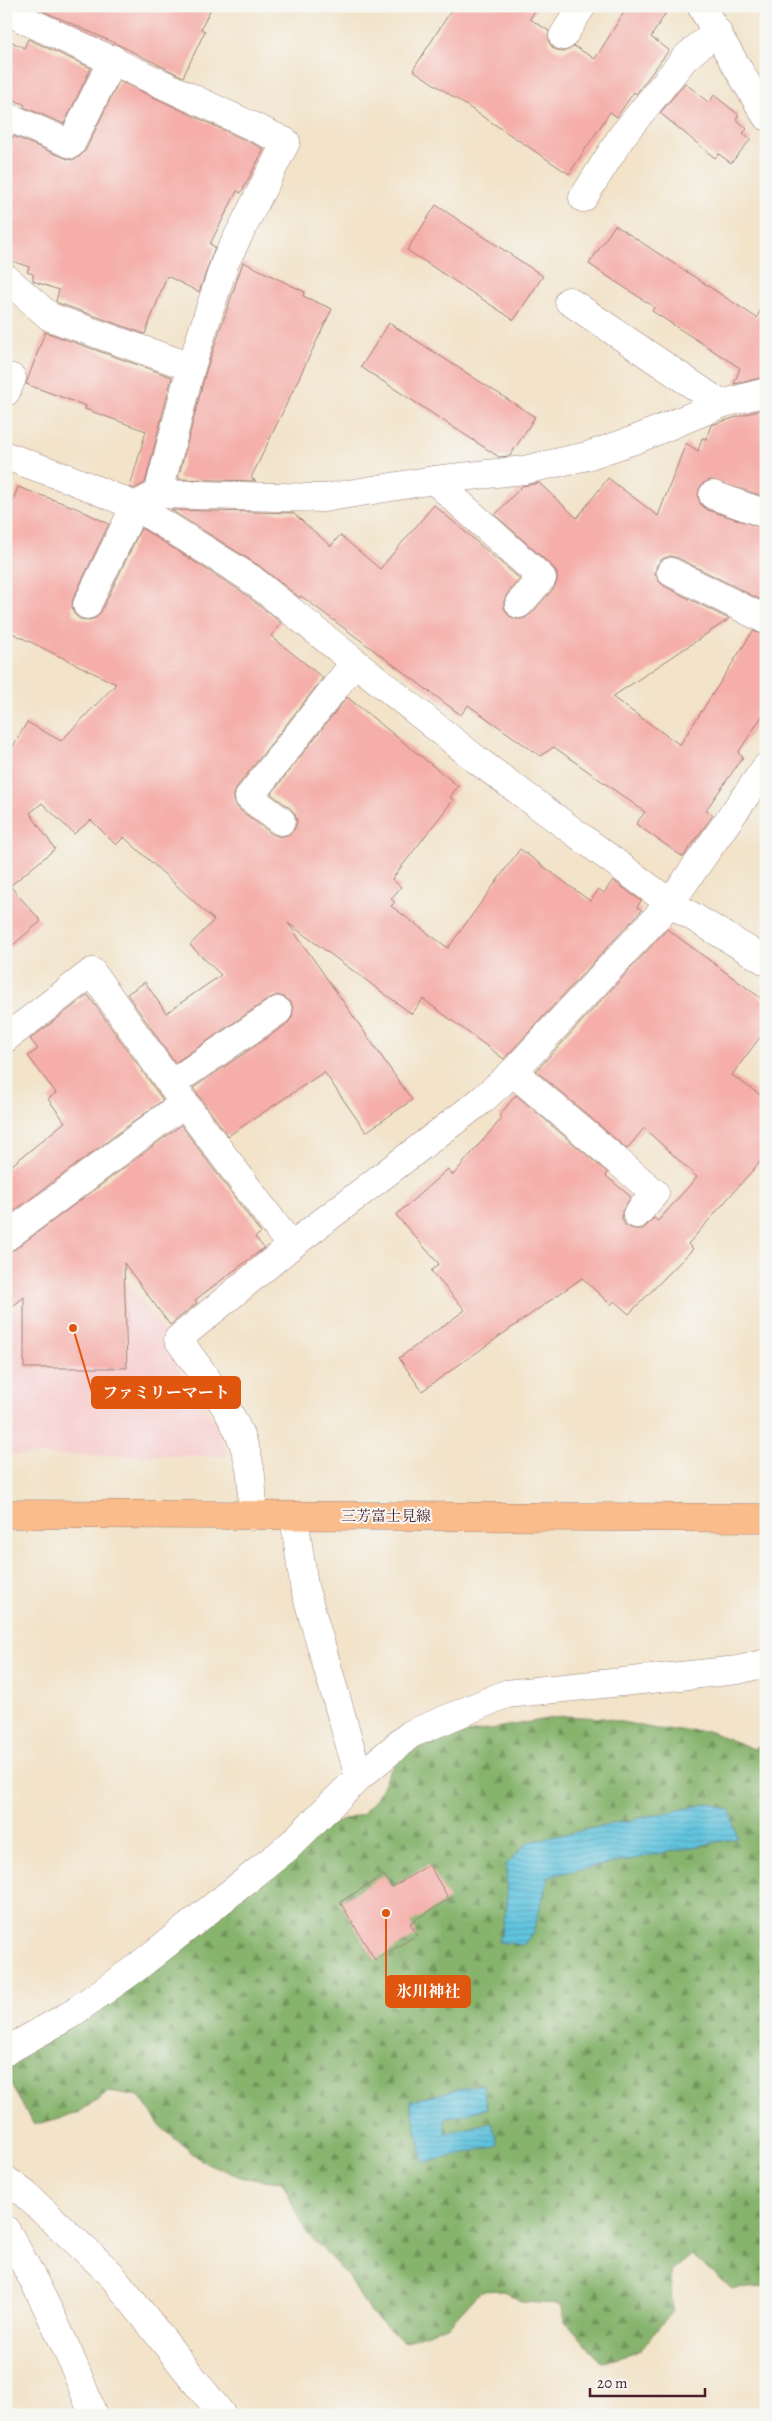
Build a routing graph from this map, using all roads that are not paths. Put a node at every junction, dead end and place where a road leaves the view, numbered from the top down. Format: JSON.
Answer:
{"nodes":[{"id":1,"x":582,"y":6,"type":"edge"},
{"id":2,"x":701,"y":6,"type":"edge"},
{"id":3,"x":6,"y":11,"type":"edge"},
{"id":4,"x":717,"y":31,"type":"junction"},
{"id":5,"x":562,"y":36,"type":"dead end"},
{"id":6,"x":113,"y":59,"type":"junction"},
{"id":7,"x":6,"y":116,"type":"edge"},
{"id":8,"x":766,"y":116,"type":"edge"},
{"id":9,"x":582,"y":198,"type":"dead end"},
{"id":10,"x":6,"y":278,"type":"edge"},
{"id":11,"x":569,"y":302,"type":"dead end"},
{"id":12,"x":192,"y":366,"type":"junction"},
{"id":13,"x":766,"y":392,"type":"edge"},
{"id":14,"x":720,"y":404,"type":"junction"},
{"id":15,"x":6,"y":456,"type":"edge"},
{"id":16,"x":434,"y":480,"type":"junction"},
{"id":17,"x":713,"y":495,"type":"dead end"},
{"id":18,"x":146,"y":500,"type":"junction"},
{"id":19,"x":766,"y":514,"type":"edge"},
{"id":20,"x":671,"y":572,"type":"dead end"},
{"id":21,"x":519,"y":604,"type":"dead end"},
{"id":22,"x":87,"y":605,"type":"dead end"},
{"id":23,"x":766,"y":620,"type":"edge"},
{"id":24,"x":355,"y":662,"type":"junction"},
{"id":25,"x":766,"y":767,"type":"edge"},
{"id":26,"x":280,"y":821,"type":"dead end"},
{"id":27,"x":670,"y":903,"type":"junction"},
{"id":28,"x":766,"y":961,"type":"edge"},
{"id":29,"x":278,"y":1010,"type":"dead end"},
{"id":30,"x":6,"y":1038,"type":"edge"},
{"id":31,"x":514,"y":1072,"type":"junction"},
{"id":32,"x":177,"y":1094,"type":"junction"},
{"id":33,"x":637,"y":1214,"type":"dead end"},
{"id":34,"x":6,"y":1237,"type":"edge"},
{"id":35,"x":291,"y":1246,"type":"junction"},
{"id":36,"x":6,"y":1514,"type":"edge"},
{"id":37,"x":252,"y":1516,"type":"junction"},
{"id":38,"x":294,"y":1516,"type":"junction"},
{"id":39,"x":766,"y":1518,"type":"edge"},
{"id":40,"x":766,"y":1663,"type":"edge"},
{"id":41,"x":359,"y":1777,"type":"junction"},
{"id":42,"x":6,"y":2051,"type":"edge"},
{"id":43,"x":6,"y":2180,"type":"edge"},
{"id":44,"x":6,"y":2230,"type":"edge"},
{"id":45,"x":93,"y":2415,"type":"edge"},
{"id":46,"x":222,"y":2415,"type":"edge"}],
"edges":[{"from":1,"to":5,"type":"street"},
{"from":2,"to":4,"type":"street"},
{"from":3,"to":6,"type":"street"},
{"from":4,"to":8,"type":"street"},
{"from":4,"to":9,"type":"street"},
{"from":6,"to":7,"type":"street"},
{"from":6,"to":12,"type":"street"},
{"from":10,"to":12,"type":"street"},
{"from":11,"to":14,"type":"street"},
{"from":12,"to":18,"type":"street"},
{"from":13,"to":14,"type":"street"},
{"from":14,"to":16,"type":"street"},
{"from":15,"to":18,"type":"street"},
{"from":16,"to":18,"type":"street"},
{"from":16,"to":21,"type":"street"},
{"from":17,"to":19,"type":"street"},
{"from":18,"to":22,"type":"street"},
{"from":18,"to":24,"type":"street"},
{"from":20,"to":23,"type":"street"},
{"from":24,"to":26,"type":"street"},
{"from":24,"to":27,"type":"street"},
{"from":25,"to":27,"type":"street"},
{"from":27,"to":28,"type":"street"},
{"from":27,"to":31,"type":"street"},
{"from":29,"to":32,"type":"street"},
{"from":30,"to":32,"type":"street"},
{"from":31,"to":33,"type":"street"},
{"from":31,"to":35,"type":"street"},
{"from":32,"to":34,"type":"street"},
{"from":32,"to":35,"type":"street"},
{"from":35,"to":37,"type":"street"},
{"from":36,"to":37,"type":"main road","name":"三芳富士見線"},
{"from":37,"to":38,"type":"main road","name":"三芳富士見線"},
{"from":38,"to":39,"type":"main road","name":"三芳富士見線"},
{"from":38,"to":41,"type":"street"},
{"from":40,"to":41,"type":"street"},
{"from":41,"to":42,"type":"street"},
{"from":43,"to":46,"type":"street"},
{"from":44,"to":45,"type":"street"}]}
